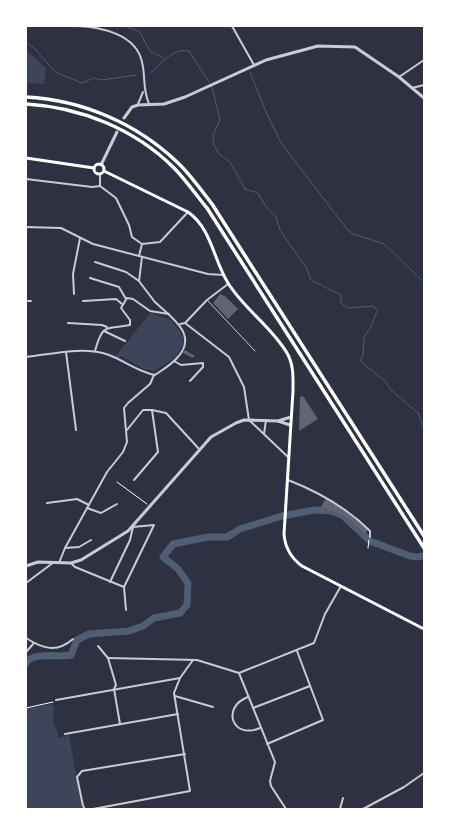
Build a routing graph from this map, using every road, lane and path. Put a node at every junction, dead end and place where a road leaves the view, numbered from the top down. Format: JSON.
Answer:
{"nodes":[{"id":1,"x":77,"y":26,"type":"edge"},
{"id":2,"x":232,"y":26,"type":"edge"},
{"id":3,"x":424,"y":60,"type":"edge"},
{"id":4,"x":254,"y":64,"type":"junction"},
{"id":5,"x":399,"y":77,"type":"junction"},
{"id":6,"x":424,"y":85,"type":"edge"},
{"id":7,"x":412,"y":88,"type":"junction"},
{"id":8,"x":144,"y":91,"type":"junction"},
{"id":9,"x":26,"y":97,"type":"edge"},
{"id":10,"x":424,"y":98,"type":"edge"},
{"id":11,"x":26,"y":104,"type":"edge"},
{"id":12,"x":138,"y":104,"type":"junction"},
{"id":13,"x":149,"y":104,"type":"junction"},
{"id":14,"x":124,"y":118,"type":"dead end"},
{"id":15,"x":118,"y":132,"type":"dead end"},
{"id":16,"x":26,"y":158,"type":"edge"},
{"id":17,"x":101,"y":165,"type":"junction"},
{"id":18,"x":94,"y":168,"type":"junction"},
{"id":19,"x":104,"y":171,"type":"junction"},
{"id":20,"x":100,"y":174,"type":"junction"},
{"id":21,"x":26,"y":179,"type":"edge"},
{"id":22,"x":100,"y":186,"type":"junction"},
{"id":23,"x":188,"y":212,"type":"junction"},
{"id":24,"x":26,"y":227,"type":"edge"},
{"id":25,"x":80,"y":238,"type":"junction"},
{"id":26,"x":142,"y":244,"type":"junction"},
{"id":27,"x":139,"y":256,"type":"junction"},
{"id":28,"x":142,"y":257,"type":"junction"},
{"id":29,"x":95,"y":262,"type":"dead end"},
{"id":30,"x":222,"y":273,"type":"junction"},
{"id":31,"x":90,"y":278,"type":"dead end"},
{"id":32,"x":139,"y":281,"type":"junction"},
{"id":33,"x":228,"y":284,"type":"junction"},
{"id":34,"x":74,"y":294,"type":"dead end"},
{"id":35,"x":126,"y":300,"type":"junction"},
{"id":36,"x":207,"y":300,"type":"junction"},
{"id":37,"x":26,"y":301,"type":"edge"},
{"id":38,"x":31,"y":301,"type":"dead end"},
{"id":39,"x":82,"y":301,"type":"dead end"},
{"id":40,"x":122,"y":304,"type":"junction"},
{"id":41,"x":170,"y":314,"type":"junction"},
{"id":42,"x":68,"y":323,"type":"dead end"},
{"id":43,"x":185,"y":323,"type":"junction"},
{"id":44,"x":180,"y":324,"type":"junction"},
{"id":45,"x":107,"y":328,"type":"junction"},
{"id":46,"x":104,"y":330,"type":"junction"},
{"id":47,"x":125,"y":341,"type":"dead end"},
{"id":48,"x":255,"y":351,"type":"dead end"},
{"id":49,"x":66,"y":352,"type":"junction"},
{"id":50,"x":95,"y":352,"type":"junction"},
{"id":51,"x":26,"y":357,"type":"edge"},
{"id":52,"x":174,"y":360,"type":"junction"},
{"id":53,"x":155,"y":375,"type":"junction"},
{"id":54,"x":190,"y":381,"type":"dead end"},
{"id":55,"x":152,"y":410,"type":"junction"},
{"id":56,"x":291,"y":417,"type":"junction"},
{"id":57,"x":249,"y":420,"type":"junction"},
{"id":58,"x":266,"y":420,"type":"junction"},
{"id":59,"x":278,"y":421,"type":"junction"},
{"id":60,"x":290,"y":425,"type":"junction"},
{"id":61,"x":76,"y":430,"type":"dead end"},
{"id":62,"x":127,"y":431,"type":"junction"},
{"id":63,"x":264,"y":434,"type":"junction"},
{"id":64,"x":200,"y":450,"type":"junction"},
{"id":65,"x":289,"y":458,"type":"junction"},
{"id":66,"x":134,"y":480,"type":"dead end"},
{"id":67,"x":288,"y":480,"type":"junction"},
{"id":68,"x":117,"y":482,"type":"dead end"},
{"id":69,"x":47,"y":503,"type":"dead end"},
{"id":70,"x":117,"y":504,"type":"dead end"},
{"id":71,"x":89,"y":505,"type":"junction"},
{"id":72,"x":151,"y":507,"type":"junction"},
{"id":73,"x":87,"y":508,"type":"junction"},
{"id":74,"x":133,"y":527,"type":"junction"},
{"id":75,"x":370,"y":536,"type":"joint"},
{"id":76,"x":424,"y":536,"type":"edge"},
{"id":77,"x":91,"y":540,"type":"dead end"},
{"id":78,"x":423,"y":546,"type":"edge"},
{"id":79,"x":65,"y":548,"type":"junction"},
{"id":80,"x":368,"y":548,"type":"dead end"},
{"id":81,"x":54,"y":562,"type":"junction"},
{"id":82,"x":59,"y":563,"type":"junction"},
{"id":83,"x":70,"y":564,"type":"junction"},
{"id":84,"x":26,"y":566,"type":"edge"},
{"id":85,"x":110,"y":582,"type":"junction"},
{"id":86,"x":26,"y":583,"type":"edge"},
{"id":87,"x":341,"y":586,"type":"junction"},
{"id":88,"x":124,"y":587,"type":"junction"},
{"id":89,"x":126,"y":610,"type":"dead end"},
{"id":90,"x":424,"y":629,"type":"edge"},
{"id":91,"x":26,"y":638,"type":"edge"},
{"id":92,"x":73,"y":639,"type":"dead end"},
{"id":93,"x":34,"y":643,"type":"junction"},
{"id":94,"x":98,"y":646,"type":"dead end"},
{"id":95,"x":297,"y":651,"type":"junction"},
{"id":96,"x":26,"y":652,"type":"edge"},
{"id":97,"x":108,"y":658,"type":"junction"},
{"id":98,"x":193,"y":660,"type":"junction"},
{"id":99,"x":239,"y":673,"type":"junction"},
{"id":100,"x":180,"y":678,"type":"junction"},
{"id":101,"x":310,"y":686,"type":"junction"},
{"id":102,"x":114,"y":689,"type":"junction"},
{"id":103,"x":175,"y":696,"type":"junction"},
{"id":104,"x":248,"y":697,"type":"junction"},
{"id":105,"x":56,"y":700,"type":"joint"},
{"id":106,"x":26,"y":708,"type":"edge"},
{"id":107,"x":213,"y":708,"type":"dead end"},
{"id":108,"x":253,"y":708,"type":"junction"},
{"id":109,"x":178,"y":714,"type":"junction"},
{"id":110,"x":120,"y":724,"type":"junction"},
{"id":111,"x":260,"y":728,"type":"junction"},
{"id":112,"x":65,"y":734,"type":"dead end"},
{"id":113,"x":267,"y":744,"type":"junction"},
{"id":114,"x":185,"y":754,"type":"junction"},
{"id":115,"x":424,"y":774,"type":"edge"},
{"id":116,"x":343,"y":798,"type":"dead end"},
{"id":117,"x":86,"y":809,"type":"edge"},
{"id":118,"x":94,"y":809,"type":"edge"},
{"id":119,"x":286,"y":809,"type":"edge"},
{"id":120,"x":340,"y":809,"type":"edge"},
{"id":121,"x":362,"y":809,"type":"edge"}],
"edges":[{"from":1,"to":8,"type":"street"},
{"from":2,"to":4,"type":"street"},
{"from":3,"to":5,"type":"street"},
{"from":4,"to":5,"type":"street"},
{"from":4,"to":13,"type":"street"},
{"from":5,"to":7,"type":"street"},
{"from":6,"to":7,"type":"street"},
{"from":7,"to":10,"type":"street"},
{"from":8,"to":12,"type":"street"},
{"from":8,"to":13,"type":"street"},
{"from":9,"to":76,"type":"highway"},
{"from":11,"to":78,"type":"highway"},
{"from":12,"to":13,"type":"street"},
{"from":12,"to":14,"type":"street"},
{"from":15,"to":17,"type":"street"},
{"from":16,"to":18,"type":"main road"},
{"from":17,"to":18,"type":"main road"},
{"from":17,"to":19,"type":"main road"},
{"from":18,"to":20,"type":"main road"},
{"from":19,"to":20,"type":"main road"},
{"from":19,"to":23,"type":"main road"},
{"from":20,"to":22,"type":"street"},
{"from":21,"to":22,"type":"street"},
{"from":22,"to":26,"type":"street"},
{"from":23,"to":26,"type":"street"},
{"from":23,"to":30,"type":"main road"},
{"from":24,"to":25,"type":"street"},
{"from":25,"to":27,"type":"street"},
{"from":25,"to":34,"type":"street"},
{"from":26,"to":27,"type":"street"},
{"from":27,"to":28,"type":"street"},
{"from":28,"to":30,"type":"street"},
{"from":28,"to":32,"type":"street"},
{"from":29,"to":32,"type":"street"},
{"from":30,"to":33,"type":"main road"},
{"from":31,"to":35,"type":"street"},
{"from":32,"to":41,"type":"street"},
{"from":33,"to":36,"type":"street"},
{"from":33,"to":56,"type":"main road"},
{"from":35,"to":40,"type":"street"},
{"from":35,"to":41,"type":"street"},
{"from":36,"to":43,"type":"street"},
{"from":36,"to":48,"type":"lane"},
{"from":37,"to":38,"type":"street"},
{"from":39,"to":40,"type":"street"},
{"from":40,"to":45,"type":"street"},
{"from":41,"to":44,"type":"street"},
{"from":42,"to":45,"type":"street"},
{"from":43,"to":44,"type":"street"},
{"from":43,"to":57,"type":"street"},
{"from":44,"to":52,"type":"street"},
{"from":45,"to":46,"type":"street"},
{"from":46,"to":47,"type":"street"},
{"from":46,"to":50,"type":"street"},
{"from":49,"to":50,"type":"street"},
{"from":49,"to":51,"type":"street"},
{"from":49,"to":61,"type":"street"},
{"from":50,"to":53,"type":"street"},
{"from":52,"to":53,"type":"street"},
{"from":52,"to":54,"type":"street"},
{"from":53,"to":62,"type":"street"},
{"from":55,"to":62,"type":"street"},
{"from":55,"to":64,"type":"street"},
{"from":55,"to":66,"type":"street"},
{"from":56,"to":59,"type":"street"},
{"from":56,"to":60,"type":"main road"},
{"from":57,"to":58,"type":"street"},
{"from":57,"to":63,"type":"street"},
{"from":57,"to":64,"type":"street"},
{"from":58,"to":59,"type":"street"},
{"from":58,"to":63,"type":"street"},
{"from":59,"to":60,"type":"street"},
{"from":60,"to":65,"type":"main road"},
{"from":62,"to":71,"type":"street"},
{"from":63,"to":65,"type":"street"},
{"from":64,"to":72,"type":"street"},
{"from":65,"to":67,"type":"main road"},
{"from":67,"to":75,"type":"street"},
{"from":67,"to":87,"type":"main road"},
{"from":68,"to":72,"type":"path"},
{"from":69,"to":71,"type":"street"},
{"from":70,"to":73,"type":"street"},
{"from":71,"to":73,"type":"street"},
{"from":72,"to":74,"type":"street"},
{"from":73,"to":79,"type":"street"},
{"from":74,"to":83,"type":"street"},
{"from":74,"to":85,"type":"street"},
{"from":74,"to":88,"type":"street"},
{"from":75,"to":80,"type":"path"},
{"from":77,"to":79,"type":"street"},
{"from":79,"to":82,"type":"street"},
{"from":81,"to":82,"type":"street"},
{"from":81,"to":84,"type":"street"},
{"from":81,"to":86,"type":"street"},
{"from":82,"to":83,"type":"street"},
{"from":83,"to":85,"type":"street"},
{"from":85,"to":88,"type":"street"},
{"from":87,"to":90,"type":"main road"},
{"from":87,"to":95,"type":"street"},
{"from":88,"to":89,"type":"street"},
{"from":91,"to":93,"type":"street"},
{"from":92,"to":93,"type":"street"},
{"from":93,"to":96,"type":"street"},
{"from":94,"to":97,"type":"street"},
{"from":95,"to":99,"type":"street"},
{"from":95,"to":101,"type":"street"},
{"from":97,"to":98,"type":"street"},
{"from":97,"to":102,"type":"street"},
{"from":98,"to":99,"type":"street"},
{"from":98,"to":100,"type":"street"},
{"from":99,"to":104,"type":"street"},
{"from":100,"to":102,"type":"street"},
{"from":100,"to":103,"type":"street"},
{"from":101,"to":108,"type":"street"},
{"from":101,"to":113,"type":"street"},
{"from":102,"to":105,"type":"street"},
{"from":102,"to":110,"type":"street"},
{"from":103,"to":107,"type":"street"},
{"from":103,"to":109,"type":"street"},
{"from":104,"to":108,"type":"street"},
{"from":104,"to":111,"type":"street"},
{"from":105,"to":106,"type":"path"},
{"from":108,"to":111,"type":"street"},
{"from":109,"to":110,"type":"street"},
{"from":109,"to":114,"type":"street"},
{"from":110,"to":112,"type":"street"},
{"from":111,"to":113,"type":"street"},
{"from":113,"to":119,"type":"street"},
{"from":114,"to":117,"type":"street"},
{"from":114,"to":118,"type":"street"},
{"from":115,"to":121,"type":"street"},
{"from":116,"to":120,"type":"street"}]}
